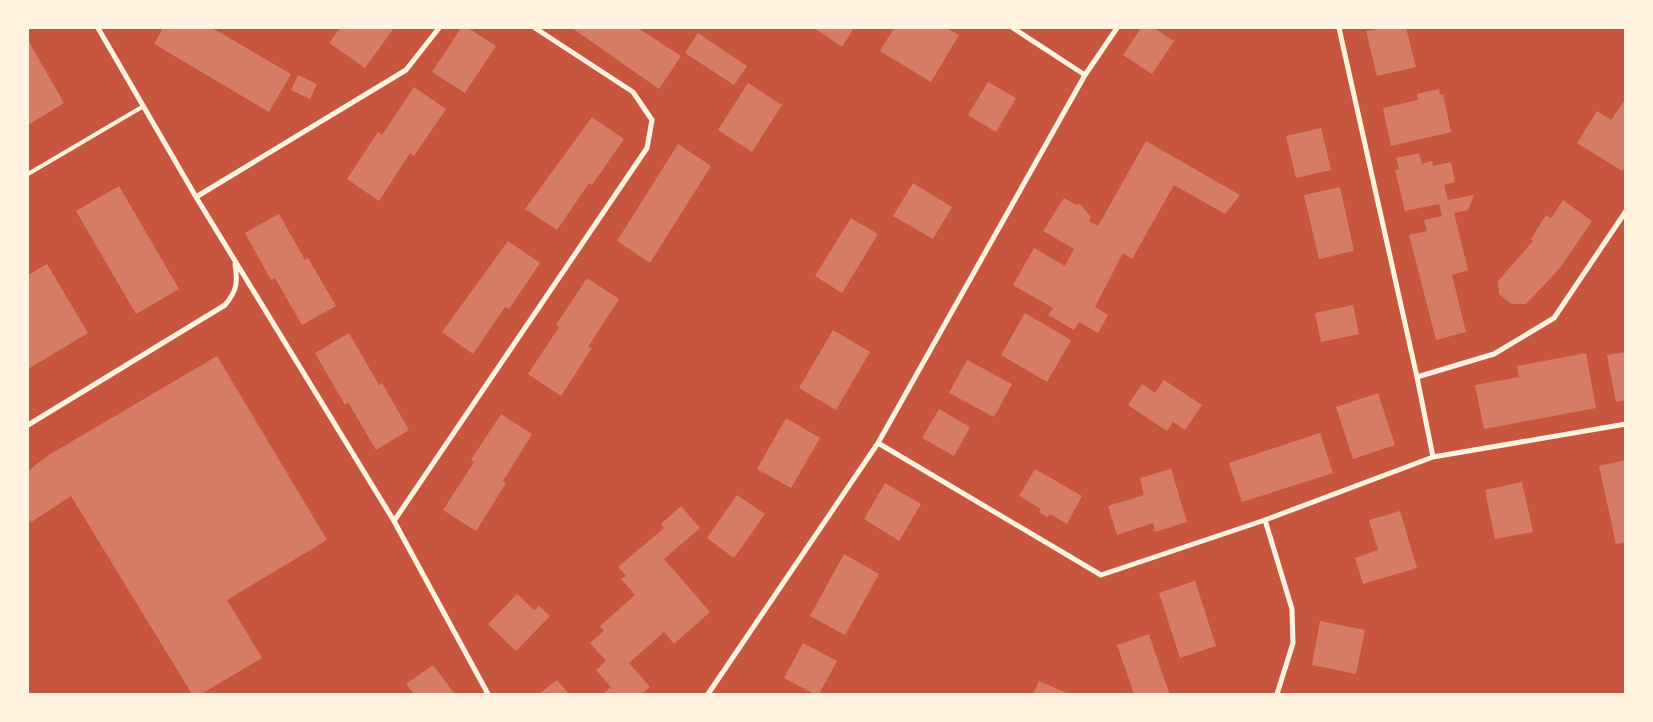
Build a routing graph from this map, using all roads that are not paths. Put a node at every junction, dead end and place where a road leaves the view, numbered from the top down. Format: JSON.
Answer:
{"nodes":[{"id":1,"x":98,"y":28,"type":"edge"},
{"id":2,"x":439,"y":28,"type":"edge"},
{"id":3,"x":535,"y":28,"type":"edge"},
{"id":4,"x":1013,"y":28,"type":"edge"},
{"id":5,"x":1117,"y":28,"type":"edge"},
{"id":6,"x":1339,"y":28,"type":"edge"},
{"id":7,"x":1085,"y":75,"type":"junction"},
{"id":8,"x":142,"y":106,"type":"junction"},
{"id":9,"x":28,"y":174,"type":"edge"},
{"id":10,"x":196,"y":197,"type":"junction"},
{"id":11,"x":1626,"y":211,"type":"edge"},
{"id":12,"x":234,"y":261,"type":"junction"},
{"id":13,"x":1417,"y":377,"type":"junction"},
{"id":14,"x":1626,"y":424,"type":"edge"},
{"id":15,"x":28,"y":425,"type":"edge"},
{"id":16,"x":878,"y":443,"type":"junction"},
{"id":17,"x":1433,"y":457,"type":"junction"},
{"id":18,"x":1265,"y":520,"type":"junction"},
{"id":19,"x":394,"y":521,"type":"junction"},
{"id":20,"x":488,"y":694,"type":"edge"},
{"id":21,"x":708,"y":694,"type":"edge"},
{"id":22,"x":1276,"y":694,"type":"edge"}],
"edges":[{"from":1,"to":8,"type":"street"},
{"from":2,"to":10,"type":"street"},
{"from":3,"to":19,"type":"street"},
{"from":4,"to":7,"type":"street"},
{"from":5,"to":7,"type":"street"},
{"from":6,"to":13,"type":"street"},
{"from":7,"to":16,"type":"street"},
{"from":8,"to":9,"type":"lane"},
{"from":8,"to":10,"type":"street"},
{"from":10,"to":12,"type":"street"},
{"from":11,"to":13,"type":"street"},
{"from":12,"to":15,"type":"street"},
{"from":12,"to":19,"type":"street"},
{"from":13,"to":17,"type":"street"},
{"from":14,"to":17,"type":"street"},
{"from":16,"to":18,"type":"street"},
{"from":16,"to":21,"type":"street"},
{"from":17,"to":18,"type":"street"},
{"from":18,"to":22,"type":"street"},
{"from":19,"to":20,"type":"street"}]}
